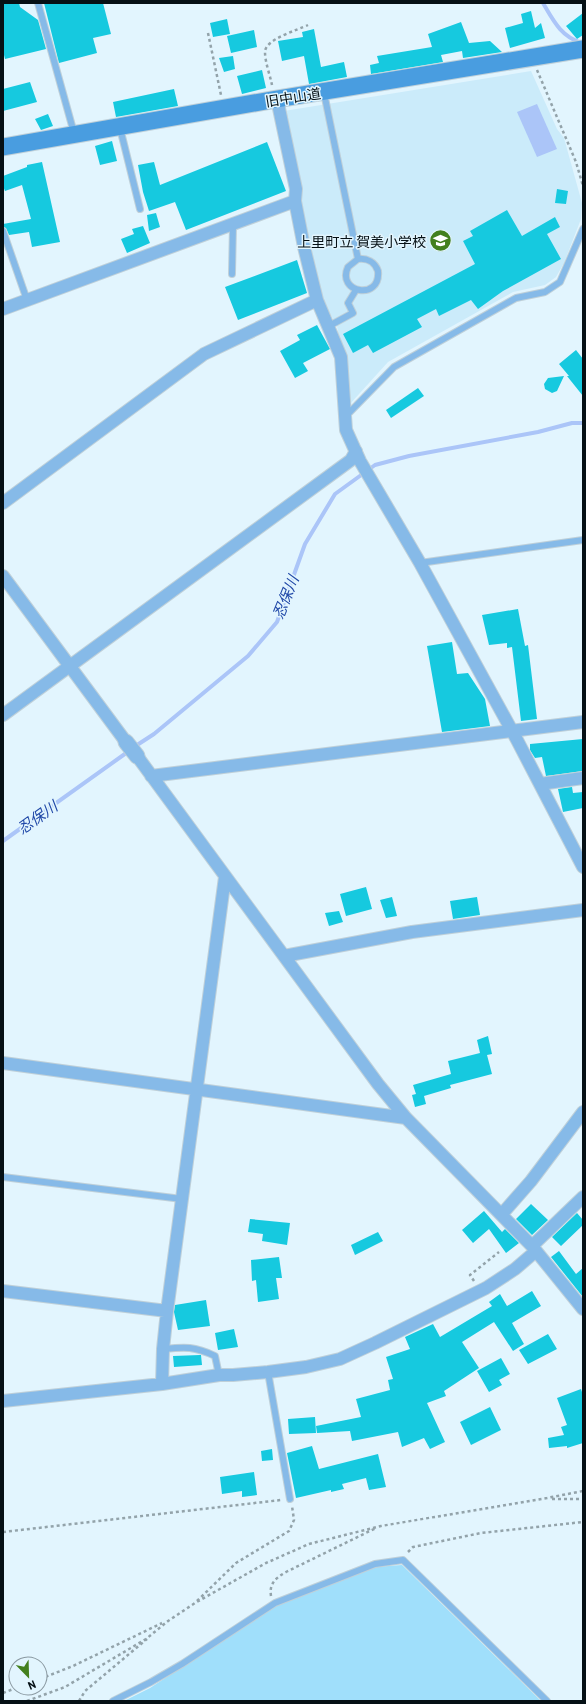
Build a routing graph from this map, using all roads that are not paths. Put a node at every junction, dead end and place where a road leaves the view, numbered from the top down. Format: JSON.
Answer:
{"nodes":[{"id":1,"x":38,"y":3,"type":"edge"},
{"id":2,"x":583,"y":49,"type":"edge"},
{"id":3,"x":324,"y":92,"type":"junction"},
{"id":4,"x":277,"y":99,"type":"junction"},
{"id":5,"x":119,"y":126,"type":"junction"},
{"id":6,"x":74,"y":134,"type":"junction"},
{"id":7,"x":3,"y":147,"type":"edge"},
{"id":8,"x":295,"y":201,"type":"junction"},
{"id":9,"x":140,"y":209,"type":"dead end"},
{"id":10,"x":233,"y":225,"type":"junction"},
{"id":11,"x":583,"y":229,"type":"edge"},
{"id":12,"x":3,"y":231,"type":"edge"},
{"id":13,"x":358,"y":259,"type":"junction"},
{"id":14,"x":232,"y":274,"type":"dead end"},
{"id":15,"x":356,"y":290,"type":"junction"},
{"id":16,"x":27,"y":300,"type":"junction"},
{"id":17,"x":317,"y":300,"type":"junction"},
{"id":18,"x":3,"y":309,"type":"edge"},
{"id":19,"x":329,"y":326,"type":"junction"},
{"id":20,"x":344,"y":418,"type":"junction"},
{"id":21,"x":356,"y":451,"type":"junction"},
{"id":22,"x":3,"y":503,"type":"edge"},
{"id":23,"x":583,"y":540,"type":"edge"},
{"id":24,"x":420,"y":563,"type":"junction"},
{"id":25,"x":3,"y":576,"type":"edge"},
{"id":26,"x":70,"y":666,"type":"junction"},
{"id":27,"x":3,"y":714,"type":"edge"},
{"id":28,"x":583,"y":722,"type":"edge"},
{"id":29,"x":512,"y":730,"type":"junction"},
{"id":30,"x":126,"y":742,"type":"joint"},
{"id":31,"x":137,"y":756,"type":"joint"},
{"id":32,"x":151,"y":776,"type":"junction"},
{"id":33,"x":583,"y":778,"type":"edge"},
{"id":34,"x":540,"y":784,"type":"junction"},
{"id":35,"x":583,"y":867,"type":"edge"},
{"id":36,"x":225,"y":877,"type":"junction"},
{"id":37,"x":583,"y":910,"type":"edge"},
{"id":38,"x":284,"y":956,"type":"junction"},
{"id":39,"x":3,"y":1063,"type":"edge"},
{"id":40,"x":196,"y":1089,"type":"junction"},
{"id":41,"x":583,"y":1112,"type":"edge"},
{"id":42,"x":406,"y":1118,"type":"junction"},
{"id":43,"x":3,"y":1177,"type":"edge"},
{"id":44,"x":583,"y":1197,"type":"edge"},
{"id":45,"x":182,"y":1199,"type":"junction"},
{"id":46,"x":502,"y":1214,"type":"junction"},
{"id":47,"x":534,"y":1249,"type":"junction"},
{"id":48,"x":3,"y":1291,"type":"edge"},
{"id":49,"x":582,"y":1307,"type":"edge"},
{"id":50,"x":167,"y":1311,"type":"junction"},
{"id":51,"x":163,"y":1349,"type":"junction"},
{"id":52,"x":268,"y":1372,"type":"junction"},
{"id":53,"x":219,"y":1375,"type":"junction"},
{"id":54,"x":162,"y":1384,"type":"junction"},
{"id":55,"x":3,"y":1401,"type":"edge"},
{"id":56,"x":290,"y":1499,"type":"road end"},
{"id":57,"x":113,"y":1701,"type":"edge"},
{"id":58,"x":547,"y":1701,"type":"edge"}],
"edges":[{"from":1,"to":6,"type":"lane"},
{"from":2,"to":3,"type":"main road","name":"旧中山道"},
{"from":3,"to":4,"type":"main road","name":"旧中山道"},
{"from":3,"to":13,"type":"lane"},
{"from":4,"to":5,"type":"main road","name":"旧中山道"},
{"from":4,"to":8,"type":"street"},
{"from":5,"to":6,"type":"main road","name":"旧中山道"},
{"from":5,"to":9,"type":"lane"},
{"from":6,"to":7,"type":"main road","name":"旧中山道"},
{"from":8,"to":10,"type":"street"},
{"from":8,"to":17,"type":"street"},
{"from":10,"to":14,"type":"lane"},
{"from":10,"to":16,"type":"street"},
{"from":11,"to":20,"type":"lane"},
{"from":12,"to":16,"type":"lane"},
{"from":13,"to":15,"type":"lane"},
{"from":13,"to":15,"type":"lane"},
{"from":15,"to":19,"type":"lane"},
{"from":16,"to":18,"type":"street"},
{"from":17,"to":19,"type":"street"},
{"from":17,"to":22,"type":"street"},
{"from":19,"to":20,"type":"street"},
{"from":20,"to":21,"type":"street"},
{"from":21,"to":24,"type":"street"},
{"from":21,"to":26,"type":"street"},
{"from":23,"to":24,"type":"lane"},
{"from":24,"to":29,"type":"street"},
{"from":25,"to":26,"type":"street"},
{"from":26,"to":27,"type":"street"},
{"from":26,"to":30,"type":"street"},
{"from":28,"to":29,"type":"street"},
{"from":29,"to":32,"type":"street"},
{"from":29,"to":34,"type":"street"},
{"from":30,"to":31,"type":"street"},
{"from":31,"to":32,"type":"street"},
{"from":32,"to":36,"type":"street"},
{"from":33,"to":34,"type":"street"},
{"from":34,"to":35,"type":"street"},
{"from":36,"to":38,"type":"street"},
{"from":36,"to":40,"type":"street"},
{"from":37,"to":38,"type":"street"},
{"from":38,"to":42,"type":"street"},
{"from":39,"to":40,"type":"street"},
{"from":40,"to":42,"type":"street"},
{"from":40,"to":45,"type":"street"},
{"from":41,"to":46,"type":"street"},
{"from":42,"to":46,"type":"street"},
{"from":43,"to":45,"type":"lane"},
{"from":44,"to":47,"type":"street"},
{"from":45,"to":50,"type":"street"},
{"from":46,"to":47,"type":"street"},
{"from":47,"to":49,"type":"street"},
{"from":47,"to":52,"type":"street"},
{"from":48,"to":50,"type":"street"},
{"from":50,"to":51,"type":"street"},
{"from":51,"to":53,"type":"lane"},
{"from":51,"to":54,"type":"street"},
{"from":52,"to":53,"type":"street"},
{"from":52,"to":56,"type":"lane"},
{"from":53,"to":54,"type":"street"},
{"from":54,"to":55,"type":"street"},
{"from":57,"to":58,"type":"lane"}]}
